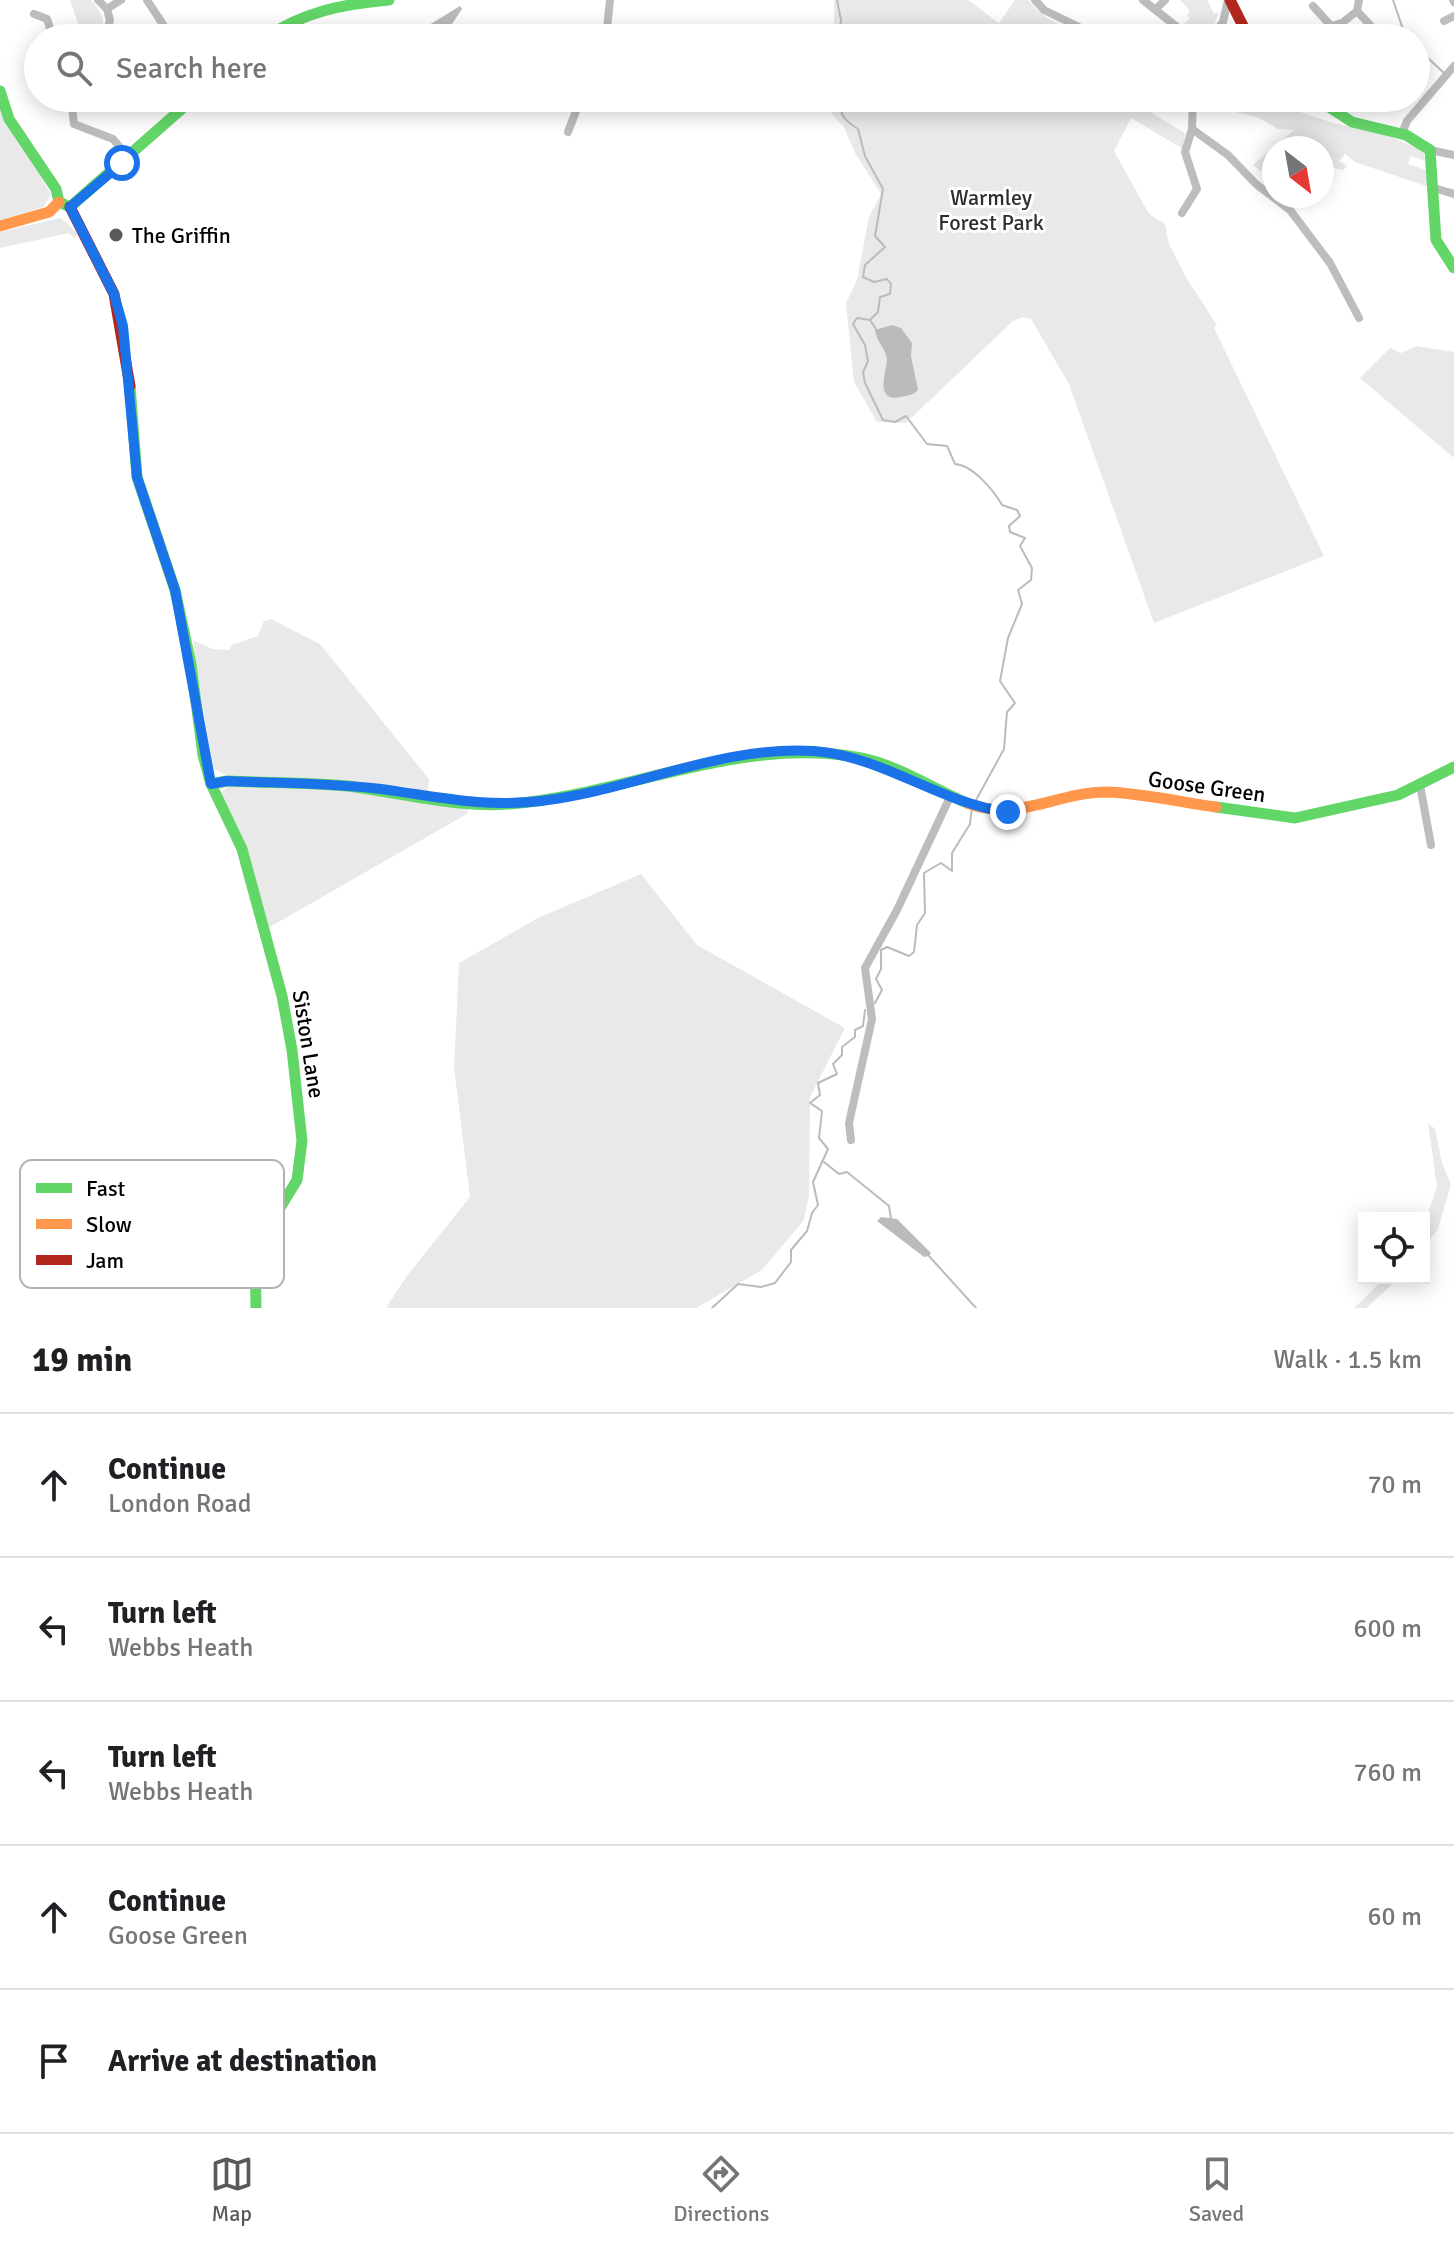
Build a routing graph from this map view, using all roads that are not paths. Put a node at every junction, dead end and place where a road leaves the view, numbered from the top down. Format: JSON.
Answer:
{"nodes":[{"id":1,"x":98,"y":0,"type":"edge"},
{"id":2,"x":121,"y":0,"type":"edge"},
{"id":3,"x":147,"y":0,"type":"edge"},
{"id":4,"x":389,"y":0,"type":"edge"},
{"id":5,"x":610,"y":0,"type":"edge"},
{"id":6,"x":1035,"y":0,"type":"edge"},
{"id":7,"x":1143,"y":0,"type":"edge"},
{"id":8,"x":1165,"y":0,"type":"edge"},
{"id":9,"x":1229,"y":0,"type":"edge"},
{"id":10,"x":1359,"y":0,"type":"edge"},
{"id":11,"x":347,"y":1,"type":"edge"},
{"id":12,"x":1313,"y":6,"type":"dead end"},
{"id":13,"x":107,"y":9,"type":"junction"},
{"id":14,"x":1156,"y":9,"type":"junction"},
{"id":15,"x":1357,"y":11,"type":"junction"},
{"id":16,"x":55,"y":13,"type":"dead end"},
{"id":17,"x":34,"y":14,"type":"dead end"},
{"id":18,"x":172,"y":16,"type":"dead end"},
{"id":19,"x":1454,"y":16,"type":"edge"},
{"id":20,"x":47,"y":19,"type":"junction"},
{"id":21,"x":1444,"y":21,"type":"dead end"},
{"id":22,"x":49,"y":24,"type":"edge"},
{"id":23,"x":109,"y":24,"type":"edge"},
{"id":24,"x":290,"y":24,"type":"edge"},
{"id":25,"x":607,"y":24,"type":"edge"},
{"id":26,"x":1073,"y":24,"type":"edge"},
{"id":27,"x":1174,"y":24,"type":"edge"},
{"id":28,"x":1221,"y":24,"type":"edge"},
{"id":29,"x":1241,"y":24,"type":"edge"},
{"id":30,"x":1329,"y":24,"type":"edge"},
{"id":31,"x":1338,"y":24,"type":"edge"},
{"id":32,"x":1369,"y":24,"type":"edge"},
{"id":33,"x":1452,"y":69,"type":"edge"},
{"id":34,"x":0,"y":91,"type":"edge"},
{"id":35,"x":1430,"y":95,"type":"edge"},
{"id":36,"x":73,"y":112,"type":"edge"},
{"id":37,"x":178,"y":112,"type":"edge"},
{"id":38,"x":576,"y":112,"type":"edge"},
{"id":39,"x":1192,"y":112,"type":"edge"},
{"id":40,"x":1333,"y":112,"type":"edge"},
{"id":41,"x":1417,"y":112,"type":"edge"},
{"id":42,"x":1403,"y":131,"type":"junction"},
{"id":43,"x":568,"y":132,"type":"dead end"},
{"id":44,"x":1191,"y":132,"type":"junction"},
{"id":45,"x":1430,"y":150,"type":"junction"},
{"id":46,"x":1454,"y":155,"type":"edge"},
{"id":47,"x":128,"y":157,"type":"junction"},
{"id":48,"x":1434,"y":188,"type":"junction"},
{"id":49,"x":1454,"y":194,"type":"edge"},
{"id":50,"x":65,"y":205,"type":"junction"},
{"id":51,"x":1182,"y":213,"type":"dead end"},
{"id":52,"x":0,"y":226,"type":"edge"},
{"id":53,"x":1453,"y":266,"type":"edge"},
{"id":54,"x":1359,"y":318,"type":"dead end"},
{"id":55,"x":1454,"y":767,"type":"edge"},
{"id":56,"x":211,"y":784,"type":"junction"},
{"id":57,"x":1420,"y":785,"type":"junction"},
{"id":58,"x":950,"y":797,"type":"junction"},
{"id":59,"x":1431,"y":845,"type":"dead end"},
{"id":60,"x":851,"y":1140,"type":"dead end"},
{"id":61,"x":284,"y":1201,"type":"edge"},
{"id":62,"x":256,"y":1288,"type":"edge"},
{"id":63,"x":256,"y":1308,"type":"edge"}],
"edges":[{"from":1,"to":13,"type":"street"},
{"from":2,"to":13,"type":"street"},
{"from":3,"to":18,"type":"street"},
{"from":4,"to":11,"type":"street"},
{"from":5,"to":25,"type":"street"},
{"from":6,"to":26,"type":"street"},
{"from":7,"to":14,"type":"street"},
{"from":8,"to":14,"type":"street"},
{"from":9,"to":28,"type":"street"},
{"from":9,"to":29,"type":"street"},
{"from":10,"to":15,"type":"street"},
{"from":11,"to":24,"type":"street"},
{"from":12,"to":30,"type":"street"},
{"from":13,"to":23,"type":"street"},
{"from":14,"to":27,"type":"street"},
{"from":15,"to":31,"type":"street"},
{"from":15,"to":32,"type":"street"},
{"from":16,"to":20,"type":"street"},
{"from":17,"to":20,"type":"street"},
{"from":19,"to":21,"type":"street"},
{"from":20,"to":22,"type":"street"},
{"from":33,"to":35,"type":"street"},
{"from":34,"to":50,"type":"street","name":"Siston Lane"},
{"from":36,"to":47,"type":"street"},
{"from":37,"to":47,"type":"street"},
{"from":38,"to":43,"type":"street"},
{"from":39,"to":44,"type":"street"},
{"from":40,"to":42,"type":"street"},
{"from":41,"to":42,"type":"street"},
{"from":42,"to":45,"type":"street"},
{"from":44,"to":51,"type":"street"},
{"from":44,"to":54,"type":"street"},
{"from":45,"to":46,"type":"street"},
{"from":45,"to":48,"type":"street"},
{"from":47,"to":50,"type":"street"},
{"from":48,"to":49,"type":"street"},
{"from":48,"to":53,"type":"street"},
{"from":50,"to":52,"type":"street"},
{"from":50,"to":56,"type":"street","name":"Siston Lane"},
{"from":55,"to":57,"type":"street","name":"Goose Green"},
{"from":56,"to":58,"type":"street","name":"Goose Green"},
{"from":56,"to":61,"type":"street","name":"Siston Lane"},
{"from":57,"to":58,"type":"street","name":"Goose Green"},
{"from":57,"to":59,"type":"street"},
{"from":58,"to":60,"type":"street"},
{"from":62,"to":63,"type":"street","name":"Siston Lane"}]}
